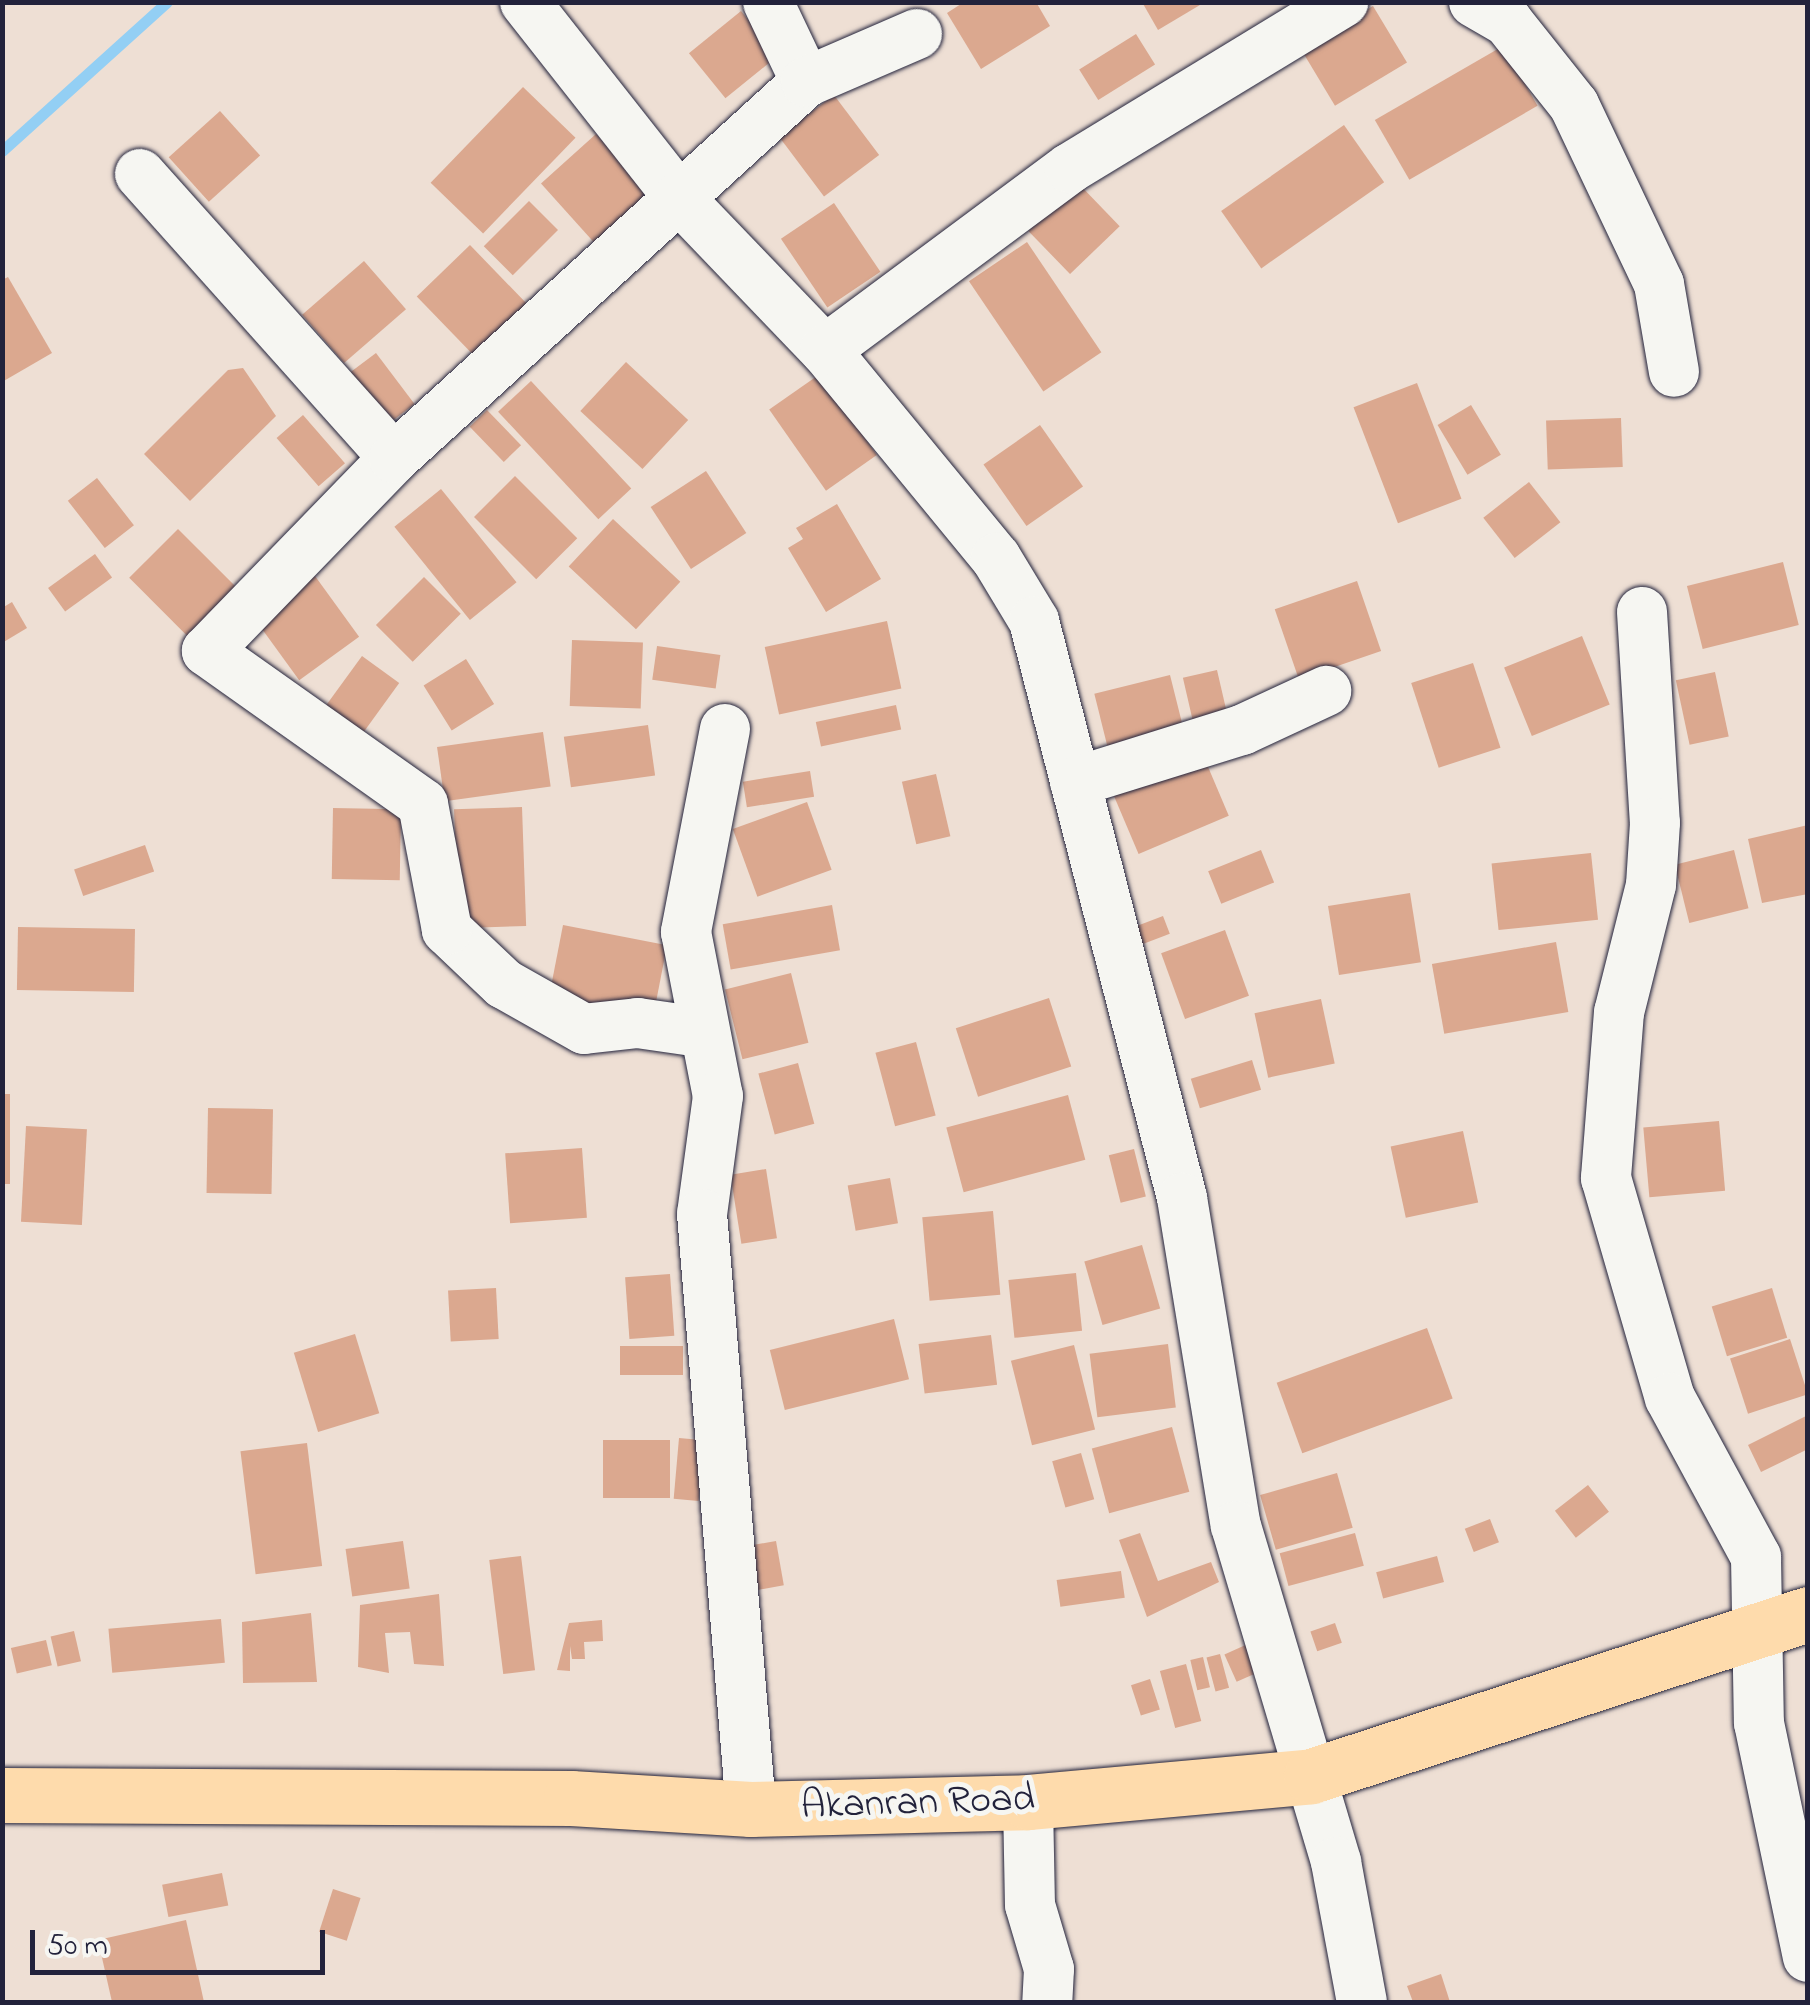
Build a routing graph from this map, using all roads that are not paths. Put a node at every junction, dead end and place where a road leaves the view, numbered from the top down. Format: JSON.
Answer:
{"nodes":[{"id":1,"x":525,"y":2,"type":"edge"},
{"id":2,"x":768,"y":2,"type":"edge"},
{"id":3,"x":1343,"y":2,"type":"edge"},
{"id":4,"x":1474,"y":2,"type":"edge"},
{"id":5,"x":917,"y":34,"type":"dead end"},
{"id":6,"x":806,"y":82,"type":"junction"},
{"id":7,"x":140,"y":174,"type":"dead end"},
{"id":8,"x":679,"y":198,"type":"junction"},
{"id":9,"x":825,"y":350,"type":"junction"},
{"id":10,"x":1674,"y":372,"type":"dead end"},
{"id":11,"x":394,"y":458,"type":"junction"},
{"id":12,"x":1642,"y":612,"type":"dead end"},
{"id":13,"x":1326,"y":692,"type":"dead end"},
{"id":14,"x":725,"y":729,"type":"dead end"},
{"id":15,"x":1075,"y":782,"type":"junction"},
{"id":16,"x":700,"y":1032,"type":"junction"},
{"id":17,"x":1808,"y":1614,"type":"edge"},
{"id":18,"x":1752,"y":1636,"type":"junction"},
{"id":19,"x":1311,"y":1776,"type":"junction"},
{"id":20,"x":2,"y":1795,"type":"edge"},
{"id":21,"x":1028,"y":1802,"type":"junction"},
{"id":22,"x":751,"y":1809,"type":"junction"},
{"id":23,"x":1808,"y":1957,"type":"edge"},
{"id":24,"x":1047,"y":2002,"type":"edge"},
{"id":25,"x":1362,"y":2002,"type":"edge"}],
"edges":[{"from":1,"to":8,"type":"street"},
{"from":2,"to":6,"type":"street"},
{"from":3,"to":9,"type":"street"},
{"from":4,"to":10,"type":"street"},
{"from":5,"to":6,"type":"street"},
{"from":6,"to":8,"type":"street"},
{"from":7,"to":11,"type":"street"},
{"from":8,"to":9,"type":"street"},
{"from":8,"to":11,"type":"street"},
{"from":9,"to":15,"type":"street"},
{"from":11,"to":16,"type":"street"},
{"from":12,"to":18,"type":"street"},
{"from":13,"to":15,"type":"street"},
{"from":14,"to":16,"type":"street"},
{"from":15,"to":19,"type":"street"},
{"from":16,"to":22,"type":"street"},
{"from":17,"to":18,"type":"main road","name":"Akanran Road"},
{"from":18,"to":19,"type":"main road","name":"Akanran Road"},
{"from":18,"to":23,"type":"street"},
{"from":19,"to":21,"type":"main road","name":"Akanran Road"},
{"from":19,"to":25,"type":"street"},
{"from":20,"to":22,"type":"main road","name":"Akanran Road"},
{"from":21,"to":22,"type":"main road","name":"Akanran Road"},
{"from":21,"to":24,"type":"street"}]}
